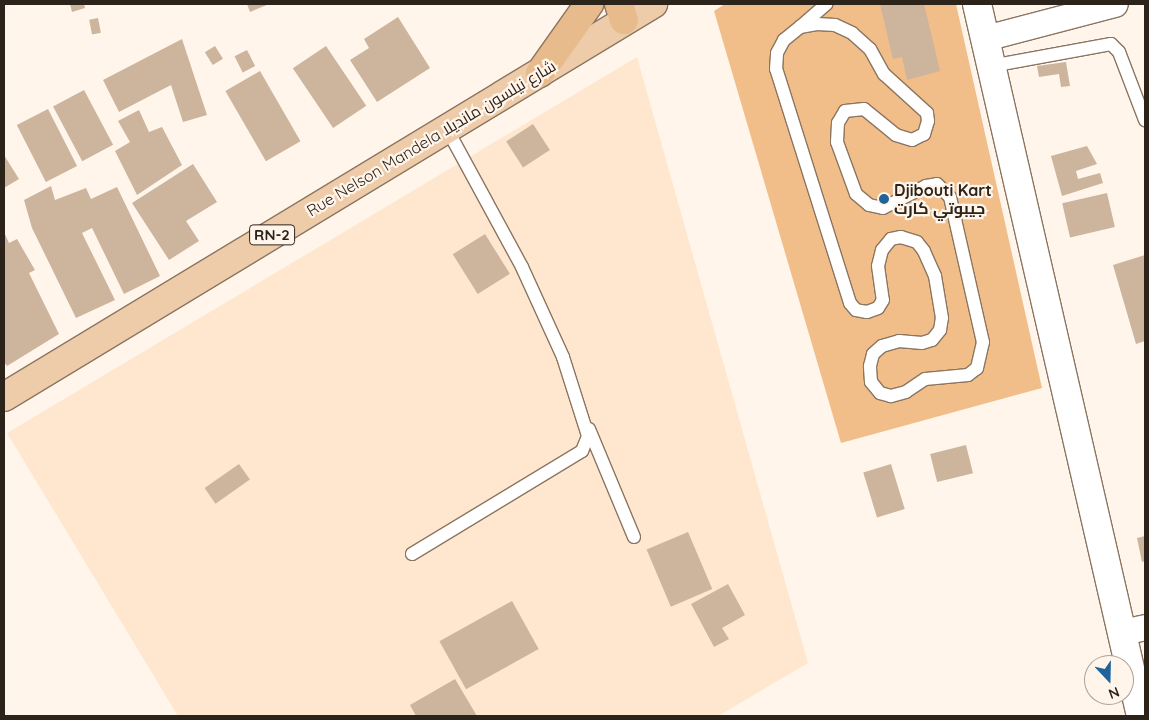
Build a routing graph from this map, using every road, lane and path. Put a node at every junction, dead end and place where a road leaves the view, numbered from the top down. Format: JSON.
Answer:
{"nodes":[{"id":1,"x":589,"y":4,"type":"edge"},
{"id":2,"x":653,"y":4,"type":"edge"},
{"id":3,"x":826,"y":4,"type":"edge"},
{"id":4,"x":977,"y":4,"type":"edge"},
{"id":5,"x":1115,"y":4,"type":"edge"},
{"id":6,"x":622,"y":12,"type":"edge"},
{"id":7,"x":800,"y":27,"type":"junction"},
{"id":8,"x":985,"y":38,"type":"junction"},
{"id":9,"x":991,"y":66,"type":"junction"},
{"id":10,"x":540,"y":73,"type":"junction"},
{"id":11,"x":1145,"y":120,"type":"edge"},
{"id":12,"x":447,"y":129,"type":"junction"},
{"id":13,"x":4,"y":397,"type":"edge"},
{"id":14,"x":584,"y":417,"type":"junction"},
{"id":15,"x":634,"y":537,"type":"dead end"},
{"id":16,"x":412,"y":554,"type":"dead end"},
{"id":17,"x":1133,"y":630,"type":"edge"},
{"id":18,"x":1141,"y":716,"type":"edge"}],
"edges":[{"from":1,"to":10,"type":"highway"},
{"from":2,"to":6,"type":"main road","name":"Rue Nelson Mandela شارع نيلسون مانديلا"},
{"from":3,"to":7,"type":"lane"},
{"from":4,"to":8,"type":"street"},
{"from":5,"to":8,"type":"street"},
{"from":6,"to":10,"type":"main road","name":"Rue Nelson Mandela شارع نيلسون مانديلا","number":"RN-2"},
{"from":7,"to":7,"type":"lane"},
{"from":8,"to":9,"type":"street"},
{"from":9,"to":11,"type":"lane"},
{"from":9,"to":17,"type":"street"},
{"from":10,"to":12,"type":"main road","name":"Rue Nelson Mandela شارع نيلسون مانديلا","number":"RN-2"},
{"from":12,"to":13,"type":"main road","name":"Rue Nelson Mandela شارع نيلسون مانديلا","number":"RN-2"},
{"from":12,"to":14,"type":"lane"},
{"from":14,"to":15,"type":"lane"},
{"from":14,"to":16,"type":"lane"},
{"from":17,"to":18,"type":"street"}]}
